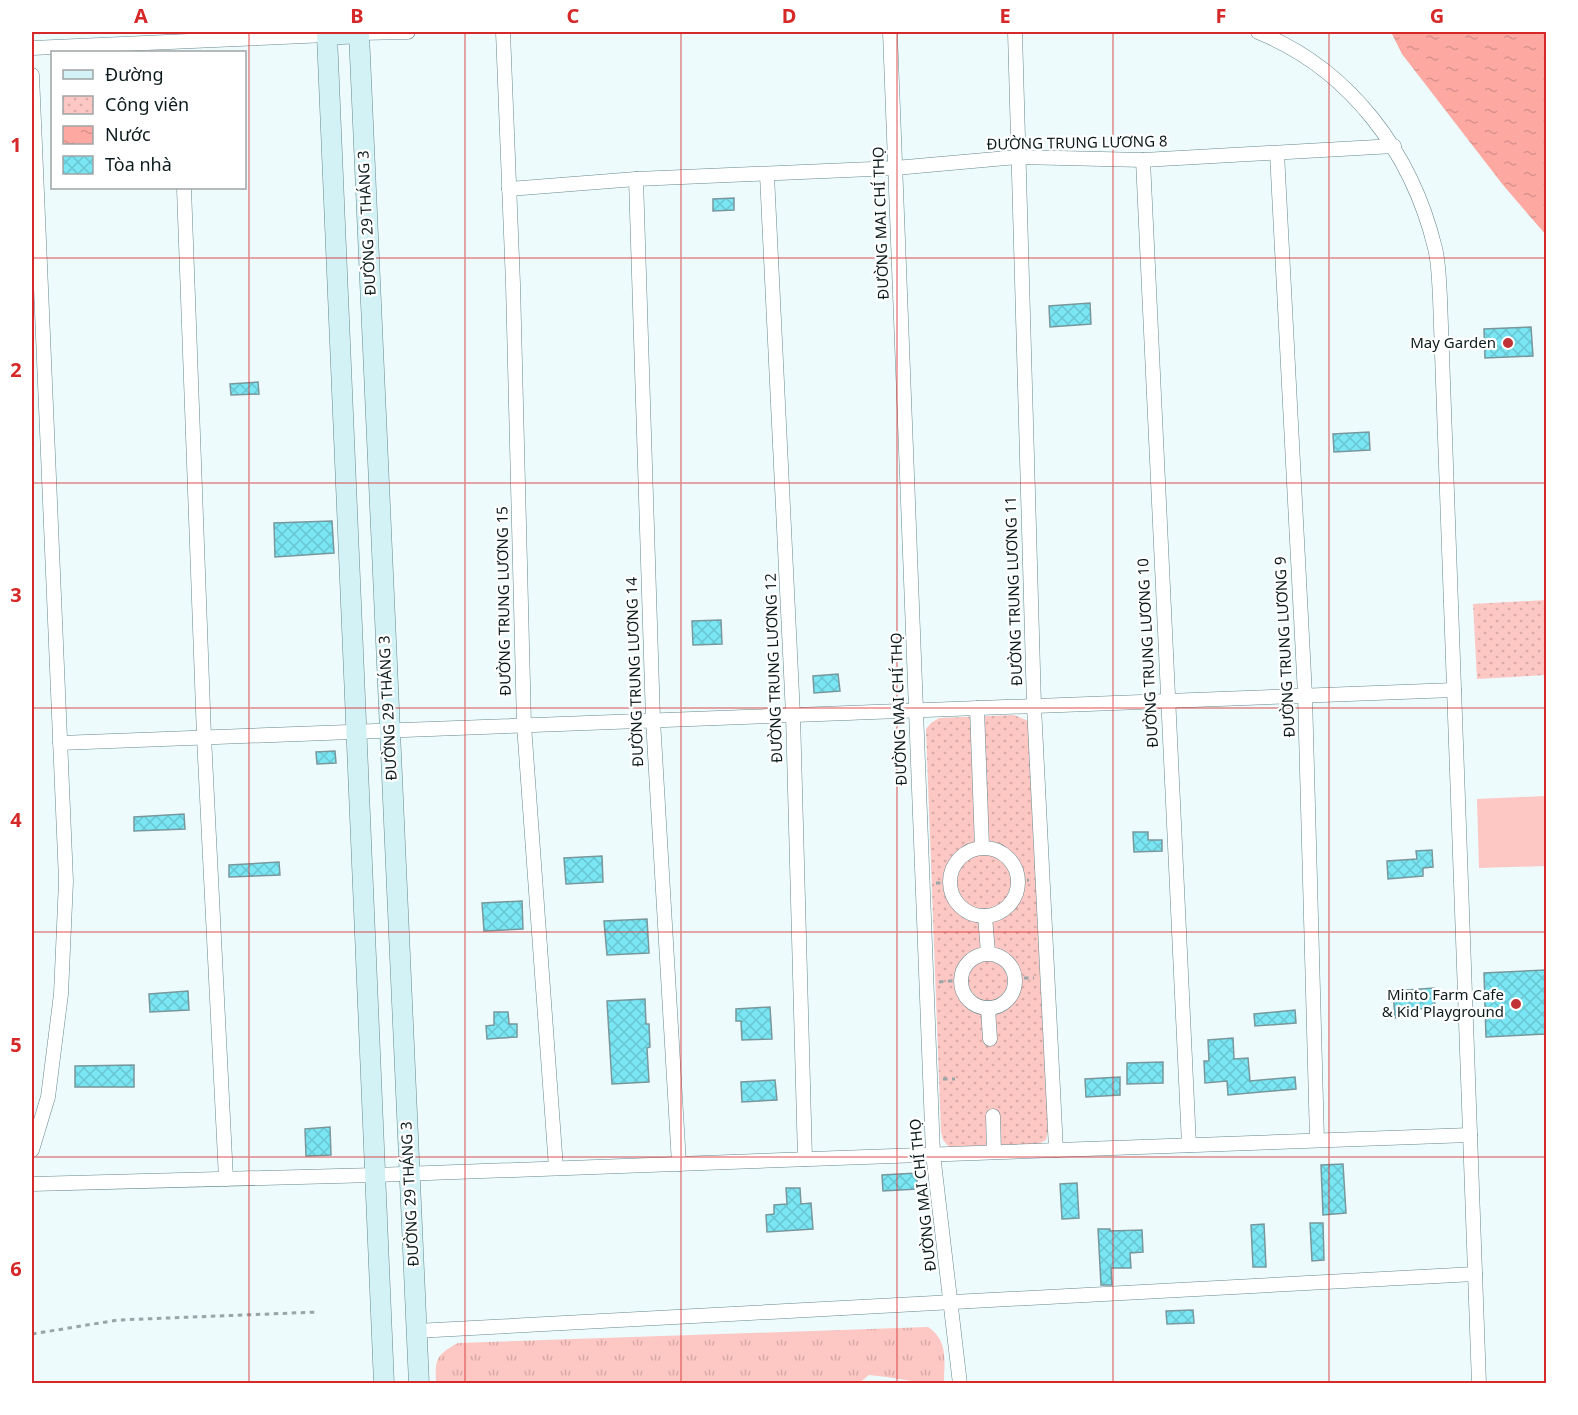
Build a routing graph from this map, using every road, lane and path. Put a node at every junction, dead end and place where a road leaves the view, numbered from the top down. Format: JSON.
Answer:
{"nodes":[{"id":1,"x":408,"y":32,"type":"edge"},
{"id":2,"x":503,"y":32,"type":"edge"},
{"id":3,"x":890,"y":32,"type":"edge"},
{"id":4,"x":1015,"y":32,"type":"edge"},
{"id":5,"x":1258,"y":32,"type":"edge"},
{"id":6,"x":359,"y":33,"type":"junction"},
{"id":7,"x":327,"y":35,"type":"junction"},
{"id":8,"x":179,"y":47,"type":"edge"},
{"id":9,"x":32,"y":48,"type":"edge"},
{"id":10,"x":32,"y":75,"type":"edge"},
{"id":11,"x":1394,"y":146,"type":"junction"},
{"id":12,"x":1277,"y":153,"type":"junction"},
{"id":13,"x":1018,"y":158,"type":"junction"},
{"id":14,"x":1143,"y":160,"type":"junction"},
{"id":15,"x":895,"y":168,"type":"junction"},
{"id":16,"x":767,"y":175,"type":"junction"},
{"id":17,"x":636,"y":179,"type":"junction"},
{"id":18,"x":184,"y":189,"type":"edge"},
{"id":19,"x":509,"y":189,"type":"junction"},
{"id":20,"x":1454,"y":690,"type":"junction"},
{"id":21,"x":1305,"y":695,"type":"junction"},
{"id":22,"x":1167,"y":700,"type":"junction"},
{"id":23,"x":1034,"y":706,"type":"junction"},
{"id":24,"x":977,"y":708,"type":"junction"},
{"id":25,"x":915,"y":710,"type":"junction"},
{"id":26,"x":793,"y":715,"type":"junction"},
{"id":27,"x":652,"y":720,"type":"junction"},
{"id":28,"x":524,"y":725,"type":"junction"},
{"id":29,"x":389,"y":730,"type":"junction"},
{"id":30,"x":356,"y":732,"type":"junction"},
{"id":31,"x":204,"y":737,"type":"junction"},
{"id":32,"x":60,"y":743,"type":"junction"},
{"id":33,"x":982,"y":847,"type":"junction"},
{"id":34,"x":985,"y":916,"type":"junction"},
{"id":35,"x":988,"y":953,"type":"junction"},
{"id":36,"x":961,"y":980,"type":"junction"},
{"id":37,"x":926,"y":983,"type":"junction"},
{"id":38,"x":988,"y":1008,"type":"junction"},
{"id":39,"x":990,"y":1040,"type":"dead end"},
{"id":40,"x":993,"y":1116,"type":"dead end"},
{"id":41,"x":1470,"y":1135,"type":"junction"},
{"id":42,"x":1317,"y":1140,"type":"junction"},
{"id":43,"x":1189,"y":1145,"type":"junction"},
{"id":44,"x":32,"y":1150,"type":"edge"},
{"id":45,"x":1056,"y":1150,"type":"junction"},
{"id":46,"x":994,"y":1152,"type":"junction"},
{"id":47,"x":933,"y":1154,"type":"junction"},
{"id":48,"x":805,"y":1159,"type":"junction"},
{"id":49,"x":679,"y":1164,"type":"junction"},
{"id":50,"x":556,"y":1168,"type":"junction"},
{"id":51,"x":409,"y":1173,"type":"junction"},
{"id":52,"x":375,"y":1175,"type":"junction"},
{"id":53,"x":226,"y":1179,"type":"junction"},
{"id":54,"x":32,"y":1184,"type":"edge"},
{"id":55,"x":1475,"y":1275,"type":"junction"},
{"id":56,"x":951,"y":1304,"type":"junction"},
{"id":57,"x":318,"y":1312,"type":"dead end"},
{"id":58,"x":416,"y":1331,"type":"junction"},
{"id":59,"x":32,"y":1334,"type":"edge"},
{"id":60,"x":384,"y":1383,"type":"edge"},
{"id":61,"x":418,"y":1383,"type":"edge"},
{"id":62,"x":960,"y":1383,"type":"edge"},
{"id":63,"x":1479,"y":1383,"type":"edge"}],
"edges":[{"from":1,"to":6,"type":"street"},
{"from":2,"to":19,"type":"street","name":"ĐƯỜNG TRUNG LƯƠNG 15"},
{"from":3,"to":15,"type":"street","name":"ĐƯỜNG MAI CHÍ THỌ"},
{"from":4,"to":13,"type":"street","name":"ĐƯỜNG TRUNG LƯƠNG 11"},
{"from":5,"to":11,"type":"street"},
{"from":6,"to":7,"type":"street"},
{"from":6,"to":29,"type":"street","name":"ĐƯỜNG 29 THÁNG 3"},
{"from":7,"to":8,"type":"street"},
{"from":7,"to":30,"type":"street","name":"ĐƯỜNG 29 THÁNG 3"},
{"from":8,"to":9,"type":"street"},
{"from":10,"to":32,"type":"street"},
{"from":11,"to":12,"type":"street","name":"ĐƯỜNG TRUNG LƯƠNG 8"},
{"from":11,"to":20,"type":"street"},
{"from":12,"to":14,"type":"street","name":"ĐƯỜNG TRUNG LƯƠNG 8"},
{"from":12,"to":21,"type":"street","name":"ĐƯỜNG TRUNG LƯƠNG 9"},
{"from":13,"to":14,"type":"street","name":"ĐƯỜNG TRUNG LƯƠNG 8"},
{"from":13,"to":15,"type":"street","name":"ĐƯỜNG TRUNG LƯƠNG 8"},
{"from":13,"to":23,"type":"street","name":"ĐƯỜNG TRUNG LƯƠNG 11"},
{"from":14,"to":22,"type":"street","name":"ĐƯỜNG TRUNG LƯƠNG 10"},
{"from":15,"to":16,"type":"street","name":"ĐƯỜNG TRUNG LƯƠNG 8"},
{"from":15,"to":25,"type":"street","name":"ĐƯỜNG MAI CHÍ THỌ"},
{"from":16,"to":17,"type":"street","name":"ĐƯỜNG TRUNG LƯƠNG 8"},
{"from":16,"to":26,"type":"street","name":"ĐƯỜNG TRUNG LƯƠNG 12"},
{"from":17,"to":19,"type":"street","name":"ĐƯỜNG TRUNG LƯƠNG 8"},
{"from":17,"to":27,"type":"street","name":"ĐƯỜNG TRUNG LƯƠNG 14"},
{"from":18,"to":31,"type":"street"},
{"from":19,"to":28,"type":"street","name":"ĐƯỜNG TRUNG LƯƠNG 15"},
{"from":20,"to":21,"type":"street"},
{"from":20,"to":41,"type":"street"},
{"from":21,"to":22,"type":"street"},
{"from":21,"to":42,"type":"street","name":"ĐƯỜNG TRUNG LƯƠNG 9"},
{"from":22,"to":23,"type":"street"},
{"from":22,"to":43,"type":"street","name":"ĐƯỜNG TRUNG LƯƠNG 10"},
{"from":23,"to":24,"type":"street"},
{"from":23,"to":45,"type":"street","name":"ĐƯỜNG TRUNG LƯƠNG 11"},
{"from":24,"to":25,"type":"street"},
{"from":24,"to":33,"type":"street"},
{"from":25,"to":26,"type":"street"},
{"from":25,"to":37,"type":"street","name":"ĐƯỜNG MAI CHÍ THỌ"},
{"from":26,"to":27,"type":"street"},
{"from":26,"to":48,"type":"street","name":"ĐƯỜNG TRUNG LƯƠNG 12"},
{"from":27,"to":28,"type":"street"},
{"from":27,"to":49,"type":"street","name":"ĐƯỜNG TRUNG LƯƠNG 14"},
{"from":28,"to":29,"type":"street"},
{"from":28,"to":50,"type":"street","name":"ĐƯỜNG TRUNG LƯƠNG 15"},
{"from":29,"to":30,"type":"street"},
{"from":29,"to":51,"type":"street","name":"ĐƯỜNG 29 THÁNG 3"},
{"from":30,"to":31,"type":"street"},
{"from":30,"to":52,"type":"street","name":"ĐƯỜNG 29 THÁNG 3"},
{"from":31,"to":32,"type":"street"},
{"from":31,"to":53,"type":"street"},
{"from":32,"to":44,"type":"street"},
{"from":33,"to":34,"type":"street"},
{"from":33,"to":34,"type":"street"},
{"from":34,"to":35,"type":"street"},
{"from":35,"to":36,"type":"street"},
{"from":35,"to":38,"type":"street"},
{"from":36,"to":37,"type":"path"},
{"from":36,"to":38,"type":"street"},
{"from":37,"to":47,"type":"street","name":"ĐƯỜNG MAI CHÍ THỌ"},
{"from":38,"to":39,"type":"street"},
{"from":40,"to":46,"type":"street"},
{"from":41,"to":42,"type":"street"},
{"from":41,"to":55,"type":"street"},
{"from":42,"to":43,"type":"street"},
{"from":43,"to":45,"type":"street"},
{"from":45,"to":46,"type":"street"},
{"from":46,"to":47,"type":"street"},
{"from":47,"to":48,"type":"street"},
{"from":47,"to":56,"type":"street","name":"ĐƯỜNG MAI CHÍ THỌ"},
{"from":48,"to":49,"type":"street"},
{"from":49,"to":50,"type":"street"},
{"from":50,"to":51,"type":"street"},
{"from":51,"to":52,"type":"street"},
{"from":51,"to":58,"type":"street","name":"ĐƯỜNG 29 THÁNG 3"},
{"from":52,"to":53,"type":"street"},
{"from":52,"to":60,"type":"street","name":"ĐƯỜNG 29 THÁNG 3"},
{"from":53,"to":54,"type":"street"},
{"from":55,"to":56,"type":"street"},
{"from":55,"to":63,"type":"street"},
{"from":56,"to":58,"type":"street"},
{"from":56,"to":62,"type":"street","name":"ĐƯỜNG MAI CHÍ THỌ"},
{"from":57,"to":59,"type":"path"},
{"from":58,"to":61,"type":"street","name":"ĐƯỜNG 29 THÁNG 3"}]}
